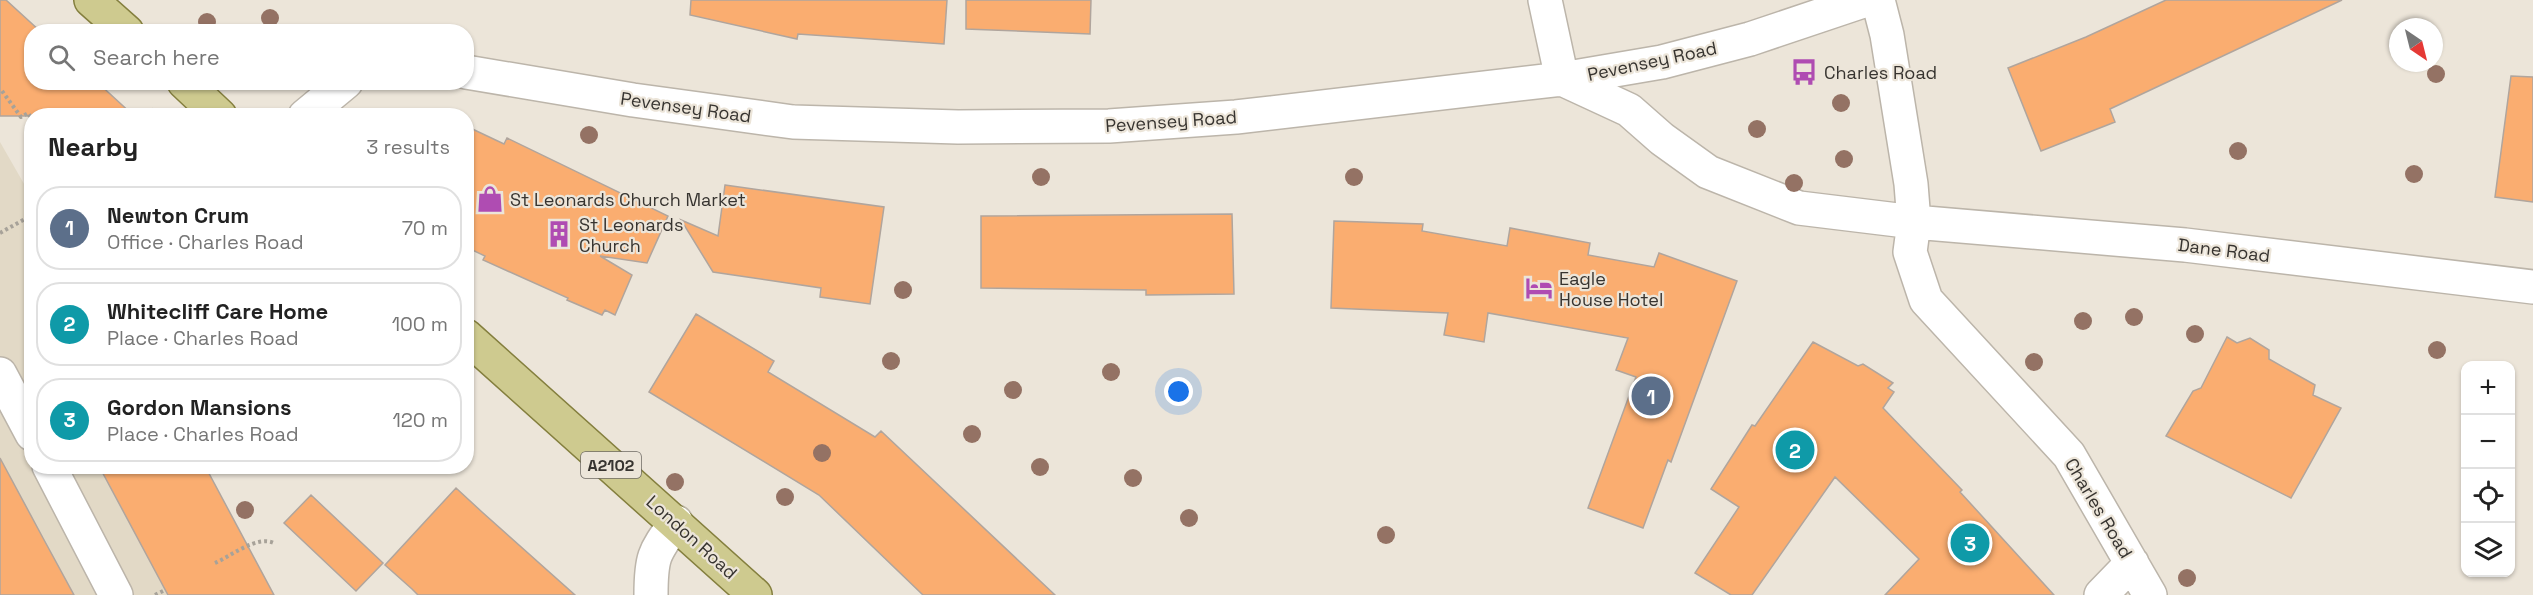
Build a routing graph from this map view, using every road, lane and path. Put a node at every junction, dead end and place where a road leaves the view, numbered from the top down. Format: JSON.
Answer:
{"nodes":[{"id":1,"x":91,"y":0,"type":"edge"},
{"id":2,"x":1545,"y":0,"type":"edge"},
{"id":3,"x":1866,"y":0,"type":"edge"},
{"id":4,"x":1878,"y":0,"type":"edge"},
{"id":5,"x":118,"y":24,"type":"edge"},
{"id":6,"x":474,"y":73,"type":"edge"},
{"id":7,"x":1562,"y":79,"type":"junction"},
{"id":8,"x":192,"y":90,"type":"edge"},
{"id":9,"x":336,"y":90,"type":"edge"},
{"id":10,"x":2,"y":91,"type":"dead end"},
{"id":11,"x":212,"y":108,"type":"edge"},
{"id":12,"x":315,"y":108,"type":"edge"},
{"id":13,"x":24,"y":115,"type":"edge"},
{"id":14,"x":24,"y":220,"type":"edge"},
{"id":15,"x":1914,"y":222,"type":"junction"},
{"id":16,"x":0,"y":233,"type":"edge"},
{"id":17,"x":2533,"y":287,"type":"edge"},
{"id":18,"x":474,"y":343,"type":"edge"},
{"id":19,"x":0,"y":374,"type":"edge"},
{"id":20,"x":24,"y":419,"type":"edge"},
{"id":21,"x":53,"y":474,"type":"edge"},
{"id":22,"x":676,"y":522,"type":"junction"},
{"id":23,"x":274,"y":543,"type":"dead end"},
{"id":24,"x":215,"y":563,"type":"dead end"},
{"id":25,"x":2132,"y":563,"type":"junction"},
{"id":26,"x":165,"y":590,"type":"dead end"},
{"id":27,"x":117,"y":595,"type":"edge"},
{"id":28,"x":154,"y":595,"type":"edge"},
{"id":29,"x":651,"y":595,"type":"edge"},
{"id":30,"x":755,"y":595,"type":"edge"},
{"id":31,"x":2101,"y":595,"type":"edge"},
{"id":32,"x":2150,"y":595,"type":"edge"}],
"edges":[{"from":1,"to":5,"type":"main road"},
{"from":2,"to":7,"type":"street"},
{"from":3,"to":7,"type":"street","name":"Pevensey Road"},
{"from":4,"to":15,"type":"street","name":"Charles Road"},
{"from":6,"to":7,"type":"street","name":"Pevensey Road"},
{"from":7,"to":15,"type":"street"},
{"from":8,"to":11,"type":"main road"},
{"from":9,"to":12,"type":"street"},
{"from":10,"to":13,"type":"path"},
{"from":14,"to":16,"type":"path"},
{"from":15,"to":17,"type":"street","name":"Dane Road"},
{"from":15,"to":25,"type":"street","name":"Charles Road"},
{"from":18,"to":22,"type":"main road","name":"London Road","number":"A2102"},
{"from":19,"to":20,"type":"street"},
{"from":21,"to":27,"type":"street"},
{"from":22,"to":29,"type":"street"},
{"from":22,"to":30,"type":"main road","name":"London Road","number":"A2102"},
{"from":23,"to":24,"type":"path"},
{"from":25,"to":31,"type":"street"},
{"from":25,"to":32,"type":"street","name":"Charles Road"},
{"from":26,"to":28,"type":"path"}]}
